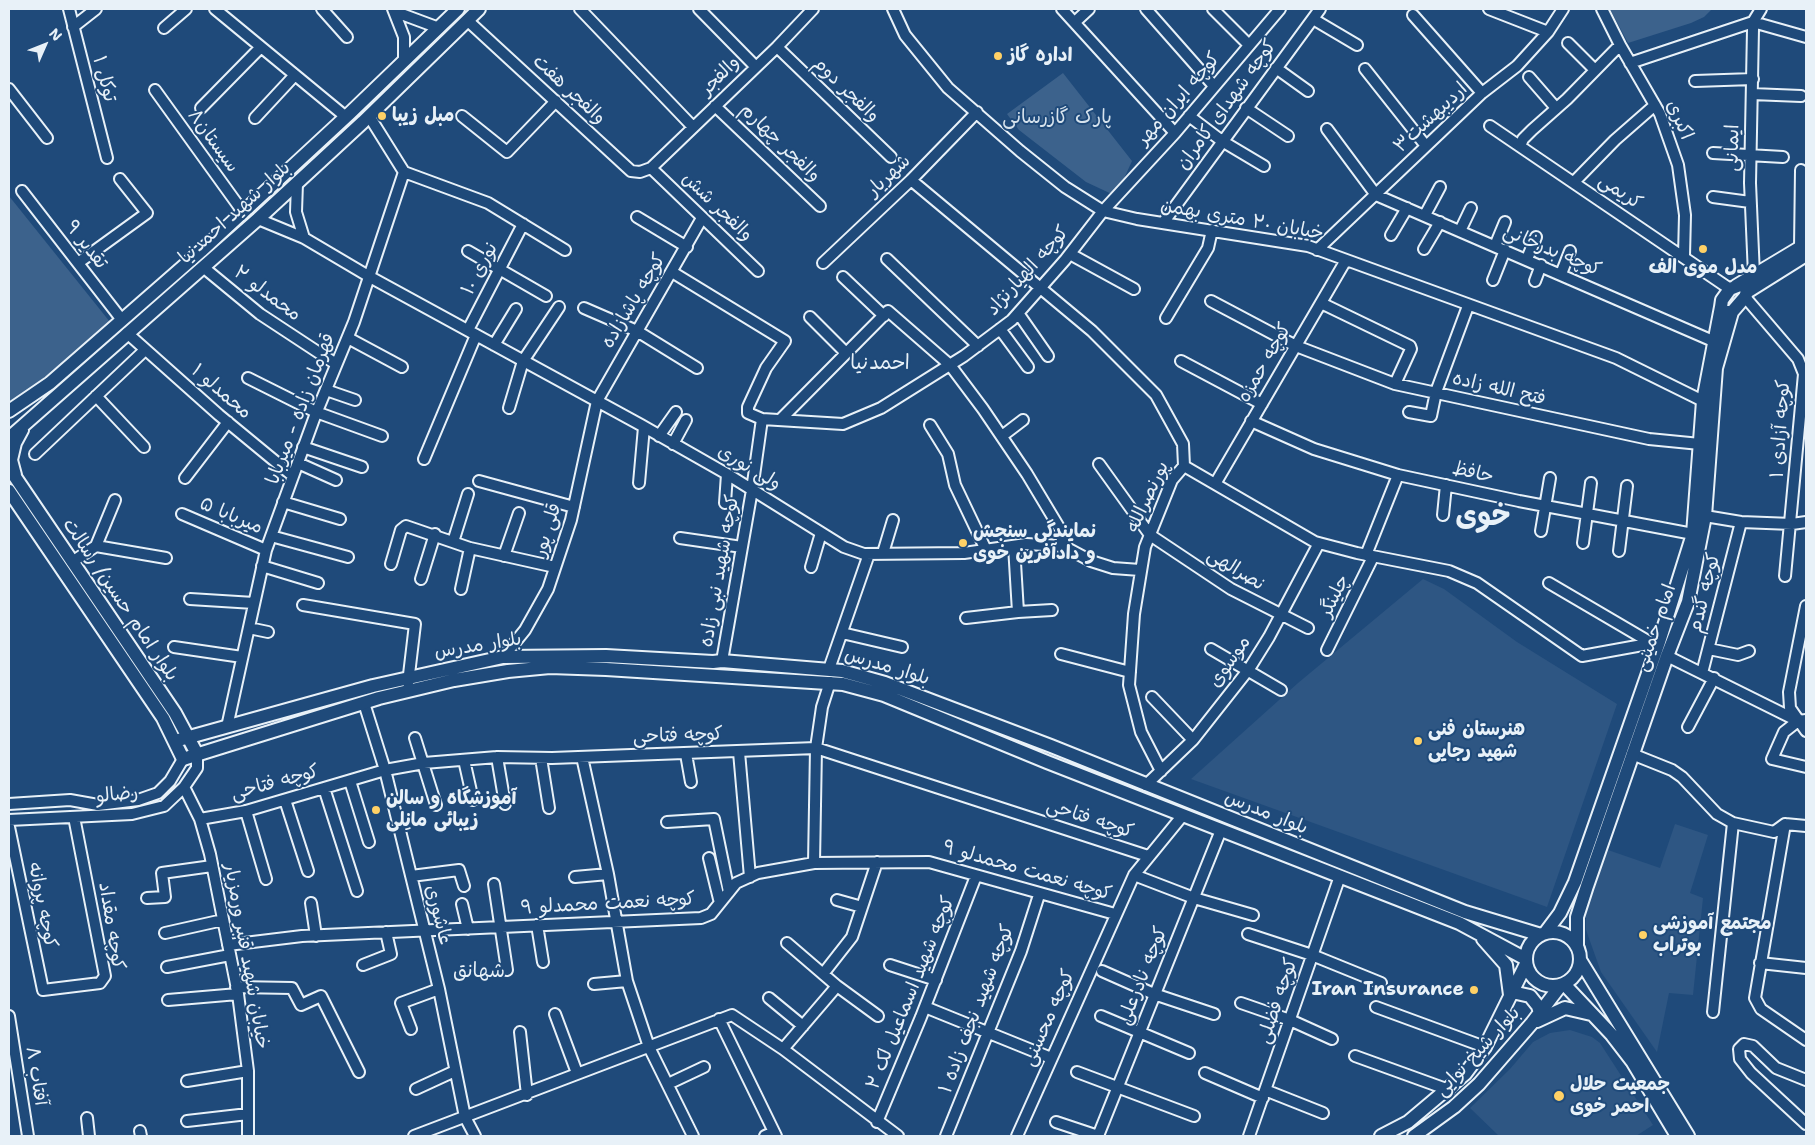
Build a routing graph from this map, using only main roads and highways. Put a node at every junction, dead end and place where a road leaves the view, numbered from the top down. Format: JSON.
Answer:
{"nodes":[{"id":1,"x":458,"y":9,"type":"edge"},
{"id":2,"x":479,"y":9,"type":"edge"},
{"id":3,"x":1804,"y":249,"type":"edge"},
{"id":4,"x":1740,"y":291,"type":"junction"},
{"id":5,"x":1727,"y":310,"type":"junction"},
{"id":6,"x":10,"y":410,"type":"edge"},
{"id":7,"x":26,"y":423,"type":"junction"},
{"id":8,"x":9,"y":438,"type":"edge"},
{"id":9,"x":9,"y":468,"type":"edge"},
{"id":10,"x":17,"y":480,"type":"junction"},
{"id":11,"x":9,"y":491,"type":"edge"},
{"id":12,"x":829,"y":676,"type":"junction"},
{"id":13,"x":408,"y":684,"type":"junction"},
{"id":14,"x":190,"y":736,"type":"junction"},
{"id":15,"x":175,"y":742,"type":"junction"},
{"id":16,"x":197,"y":754,"type":"junction"},
{"id":17,"x":183,"y":758,"type":"joint"},
{"id":18,"x":1560,"y":913,"type":"junction"},
{"id":19,"x":1577,"y":917,"type":"junction"},
{"id":20,"x":1507,"y":926,"type":"junction"},
{"id":21,"x":1474,"y":930,"type":"junction"},
{"id":22,"x":1543,"y":934,"type":"junction"},
{"id":23,"x":1499,"y":943,"type":"junction"},
{"id":24,"x":1577,"y":947,"type":"junction"},
{"id":25,"x":1580,"y":960,"type":"junction"},
{"id":26,"x":1526,"y":961,"type":"junction"},
{"id":27,"x":1563,"y":985,"type":"junction"},
{"id":28,"x":1511,"y":994,"type":"junction"},
{"id":29,"x":1593,"y":1014,"type":"junction"},
{"id":30,"x":1536,"y":1018,"type":"junction"},
{"id":31,"x":1381,"y":1136,"type":"edge"},
{"id":32,"x":1414,"y":1136,"type":"edge"},
{"id":33,"x":1677,"y":1136,"type":"edge"},
{"id":34,"x":1688,"y":1136,"type":"edge"}],
"edges":[{"from":1,"to":6,"type":"main road","name":"بلوار شهید احمدنیا"},
{"from":2,"to":7,"type":"main road","name":"بلوار شهید احمدنیا"},
{"from":3,"to":4,"type":"main road"},
{"from":3,"to":4,"type":"main road"},
{"from":4,"to":5,"type":"main road"},
{"from":4,"to":5,"type":"main road"},
{"from":5,"to":18,"type":"main road","name":"امام خمینی"},
{"from":5,"to":19,"type":"main road","name":"امام خمینی"},
{"from":7,"to":8,"type":"main road","name":"بلوار شهید احمدنیا"},
{"from":7,"to":10,"type":"main road"},
{"from":9,"to":10,"type":"main road","name":"بلوار امام حسین/ رسالت"},
{"from":10,"to":14,"type":"main road","name":"بلوار امام حسین/ رسالت"},
{"from":11,"to":15,"type":"main road","name":"بلوار امام حسین/ رسالت"},
{"from":12,"to":13,"type":"main road","name":"بلوار مدرس"},
{"from":12,"to":13,"type":"main road","name":"بلوار مدرس"},
{"from":12,"to":20,"type":"main road","name":"بلوار مدرس"},
{"from":12,"to":21,"type":"main road","name":"بلوار مدرس"},
{"from":13,"to":14,"type":"main road","name":"بلوار مدرس"},
{"from":13,"to":16,"type":"main road","name":"بلوار مدرس"},
{"from":14,"to":15,"type":"main road","name":"بلوار مدرس"},
{"from":14,"to":16,"type":"main road","name":"بلوار امام حسین/ رسالت"},
{"from":15,"to":17,"type":"main road","name":"بلوار امام حسین/ رسالت"},
{"from":16,"to":17,"type":"main road","name":"بلوار مدرس"},
{"from":18,"to":19,"type":"main road"},
{"from":18,"to":22,"type":"main road","name":"امام خمینی"},
{"from":19,"to":24,"type":"main road","name":"امام خمینی"},
{"from":20,"to":22,"type":"main road","name":"بلوار مدرس"},
{"from":20,"to":23,"type":"main road"},
{"from":21,"to":23,"type":"main road","name":"بلوار مدرس"},
{"from":21,"to":28,"type":"main road"},
{"from":22,"to":24,"type":"main road"},
{"from":22,"to":26,"type":"main road"},
{"from":23,"to":26,"type":"main road","name":"بلوار مدرس"},
{"from":24,"to":25,"type":"main road"},
{"from":25,"to":27,"type":"main road"},
{"from":25,"to":34,"type":"main road"},
{"from":26,"to":27,"type":"main road"},
{"from":26,"to":28,"type":"main road","name":"بلوار شیخ نوایی"},
{"from":27,"to":29,"type":"main road"},
{"from":27,"to":30,"type":"main road","name":"بلوار شیخ نوایی"},
{"from":28,"to":30,"type":"main road"},
{"from":28,"to":31,"type":"main road","name":"بلوار شیخ نوایی"},
{"from":29,"to":30,"type":"main road"},
{"from":29,"to":33,"type":"main road"},
{"from":30,"to":32,"type":"main road","name":"بلوار شیخ نوایی"}]}
